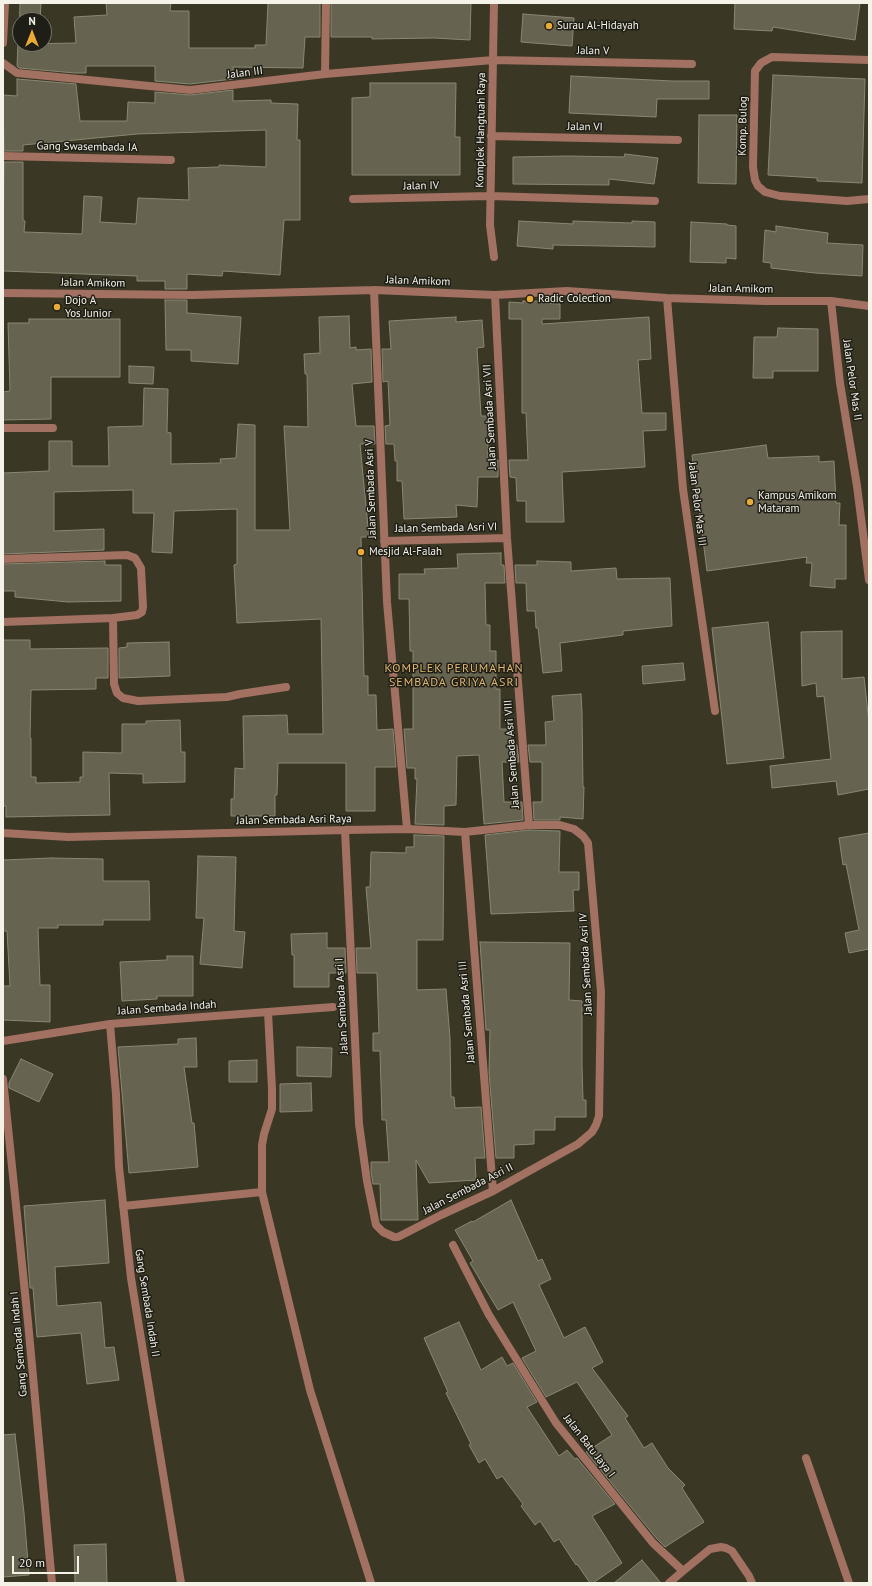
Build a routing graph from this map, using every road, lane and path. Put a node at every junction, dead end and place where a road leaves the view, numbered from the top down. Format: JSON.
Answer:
{"nodes":[{"id":1,"x":5,"y":3,"type":"edge"},
{"id":2,"x":326,"y":3,"type":"edge"},
{"id":3,"x":494,"y":3,"type":"edge"},
{"id":4,"x":3,"y":43,"type":"edge"},
{"id":5,"x":493,"y":60,"type":"junction"},
{"id":6,"x":869,"y":60,"type":"edge"},
{"id":7,"x":3,"y":63,"type":"edge"},
{"id":8,"x":692,"y":64,"type":"dead end"},
{"id":9,"x":325,"y":74,"type":"junction"},
{"id":10,"x":491,"y":136,"type":"junction"},
{"id":11,"x":678,"y":140,"type":"dead end"},
{"id":12,"x":3,"y":156,"type":"edge"},
{"id":13,"x":171,"y":160,"type":"dead end"},
{"id":14,"x":490,"y":196,"type":"junction"},
{"id":15,"x":353,"y":199,"type":"dead end"},
{"id":16,"x":869,"y":199,"type":"edge"},
{"id":17,"x":655,"y":201,"type":"dead end"},
{"id":18,"x":494,"y":257,"type":"dead end"},
{"id":19,"x":374,"y":290,"type":"junction"},
{"id":20,"x":3,"y":293,"type":"edge"},
{"id":21,"x":495,"y":295,"type":"junction"},
{"id":22,"x":667,"y":298,"type":"junction"},
{"id":23,"x":831,"y":301,"type":"junction"},
{"id":24,"x":869,"y":306,"type":"edge"},
{"id":25,"x":3,"y":428,"type":"edge"},
{"id":26,"x":53,"y":428,"type":"dead end"},
{"id":27,"x":507,"y":538,"type":"junction"},
{"id":28,"x":384,"y":541,"type":"junction"},
{"id":29,"x":3,"y":559,"type":"edge"},
{"id":30,"x":869,"y":580,"type":"edge"},
{"id":31,"x":112,"y":618,"type":"junction"},
{"id":32,"x":3,"y":622,"type":"edge"},
{"id":33,"x":286,"y":687,"type":"dead end"},
{"id":34,"x":715,"y":712,"type":"dead end"},
{"id":35,"x":529,"y":825,"type":"junction"},
{"id":36,"x":407,"y":829,"type":"junction"},
{"id":37,"x":344,"y":830,"type":"junction"},
{"id":38,"x":465,"y":832,"type":"junction"},
{"id":39,"x":3,"y":833,"type":"edge"},
{"id":40,"x":583,"y":836,"type":"joint"},
{"id":41,"x":334,"y":1008,"type":"dead end"},
{"id":42,"x":268,"y":1012,"type":"junction"},
{"id":43,"x":110,"y":1024,"type":"junction"},
{"id":44,"x":3,"y":1041,"type":"edge"},
{"id":45,"x":3,"y":1079,"type":"edge"},
{"id":46,"x":599,"y":1116,"type":"joint"},
{"id":47,"x":367,"y":1181,"type":"joint"},
{"id":48,"x":492,"y":1191,"type":"junction"},
{"id":49,"x":262,"y":1192,"type":"junction"},
{"id":50,"x":123,"y":1206,"type":"junction"},
{"id":51,"x":453,"y":1245,"type":"dead end"},
{"id":52,"x":806,"y":1458,"type":"dead end"},
{"id":53,"x":683,"y":1571,"type":"junction"},
{"id":54,"x":751,"y":1580,"type":"edge"},
{"id":55,"x":52,"y":1583,"type":"edge"},
{"id":56,"x":181,"y":1583,"type":"edge"},
{"id":57,"x":371,"y":1583,"type":"edge"},
{"id":58,"x":669,"y":1583,"type":"edge"},
{"id":59,"x":849,"y":1583,"type":"edge"}],
"edges":[{"from":1,"to":4,"type":"street"},
{"from":2,"to":9,"type":"street"},
{"from":3,"to":5,"type":"street","name":"Komplek Hangtuah Raya"},
{"from":5,"to":8,"type":"street","name":"Jalan V"},
{"from":5,"to":9,"type":"street","name":"Jalan III"},
{"from":5,"to":10,"type":"street","name":"Komplek Hangtuah Raya"},
{"from":6,"to":16,"type":"street","name":"Komp. Bulog"},
{"from":7,"to":9,"type":"street","name":"Jalan III"},
{"from":10,"to":11,"type":"street","name":"Jalan VI"},
{"from":10,"to":14,"type":"street","name":"Komplek Hangtuah Raya"},
{"from":12,"to":13,"type":"street","name":"Gang Swasembada IA"},
{"from":14,"to":15,"type":"street","name":"Jalan IV"},
{"from":14,"to":17,"type":"street","name":"Jalan IV"},
{"from":14,"to":18,"type":"street","name":"Komplek Hangtuah Raya"},
{"from":19,"to":20,"type":"street","name":"Jalan Amikom"},
{"from":19,"to":21,"type":"street","name":"Jalan Amikom"},
{"from":19,"to":28,"type":"street","name":"Jalan Sembada Asri V"},
{"from":21,"to":22,"type":"street","name":"Jalan Amikom"},
{"from":21,"to":27,"type":"street","name":"Jalan Sembada Asri VII"},
{"from":22,"to":23,"type":"street","name":"Jalan Amikom"},
{"from":22,"to":34,"type":"street","name":"Jalan Pelor Mas III"},
{"from":23,"to":24,"type":"street","name":"Jalan Amikom"},
{"from":23,"to":30,"type":"street","name":"Jalan Pelor Mas II"},
{"from":25,"to":26,"type":"street"},
{"from":27,"to":28,"type":"street","name":"Jalan Sembada Asri VI"},
{"from":27,"to":35,"type":"street","name":"Jalan Sembada Asri VIII"},
{"from":28,"to":36,"type":"street","name":"Jalan Sembada Asri V"},
{"from":29,"to":31,"type":"street"},
{"from":31,"to":32,"type":"street"},
{"from":31,"to":33,"type":"street"},
{"from":35,"to":38,"type":"street","name":"Jalan Sembada Asri Raya"},
{"from":35,"to":40,"type":"street","name":"Jalan Sembada Asri Raya"},
{"from":36,"to":37,"type":"street","name":"Jalan Sembada Asri Raya"},
{"from":36,"to":38,"type":"street","name":"Jalan Sembada Asri Raya"},
{"from":37,"to":39,"type":"street","name":"Jalan Sembada Asri Raya"},
{"from":37,"to":47,"type":"street","name":"Jalan Sembada Asri I"},
{"from":38,"to":48,"type":"street","name":"Jalan Sembada Asri III"},
{"from":40,"to":46,"type":"street","name":"Jalan Sembada Asri IV"},
{"from":41,"to":42,"type":"street","name":"Jalan Sembada Indah"},
{"from":42,"to":43,"type":"street","name":"Jalan Sembada Indah"},
{"from":42,"to":49,"type":"street"},
{"from":43,"to":44,"type":"street","name":"Jalan Sembada Indah"},
{"from":43,"to":50,"type":"street","name":"Gang Sembada Indah II"},
{"from":45,"to":55,"type":"street","name":"Gang Sembada Indah I"},
{"from":46,"to":48,"type":"street","name":"Jalan Sembada Asri II"},
{"from":47,"to":48,"type":"street","name":"Jalan Sembada Asri II"},
{"from":49,"to":50,"type":"street"},
{"from":49,"to":57,"type":"street"},
{"from":50,"to":56,"type":"street","name":"Gang Sembada Indah II"},
{"from":51,"to":53,"type":"street","name":"Jalan Batu Jaya I"},
{"from":52,"to":59,"type":"street"},
{"from":53,"to":54,"type":"street"},
{"from":53,"to":58,"type":"street"}]}
